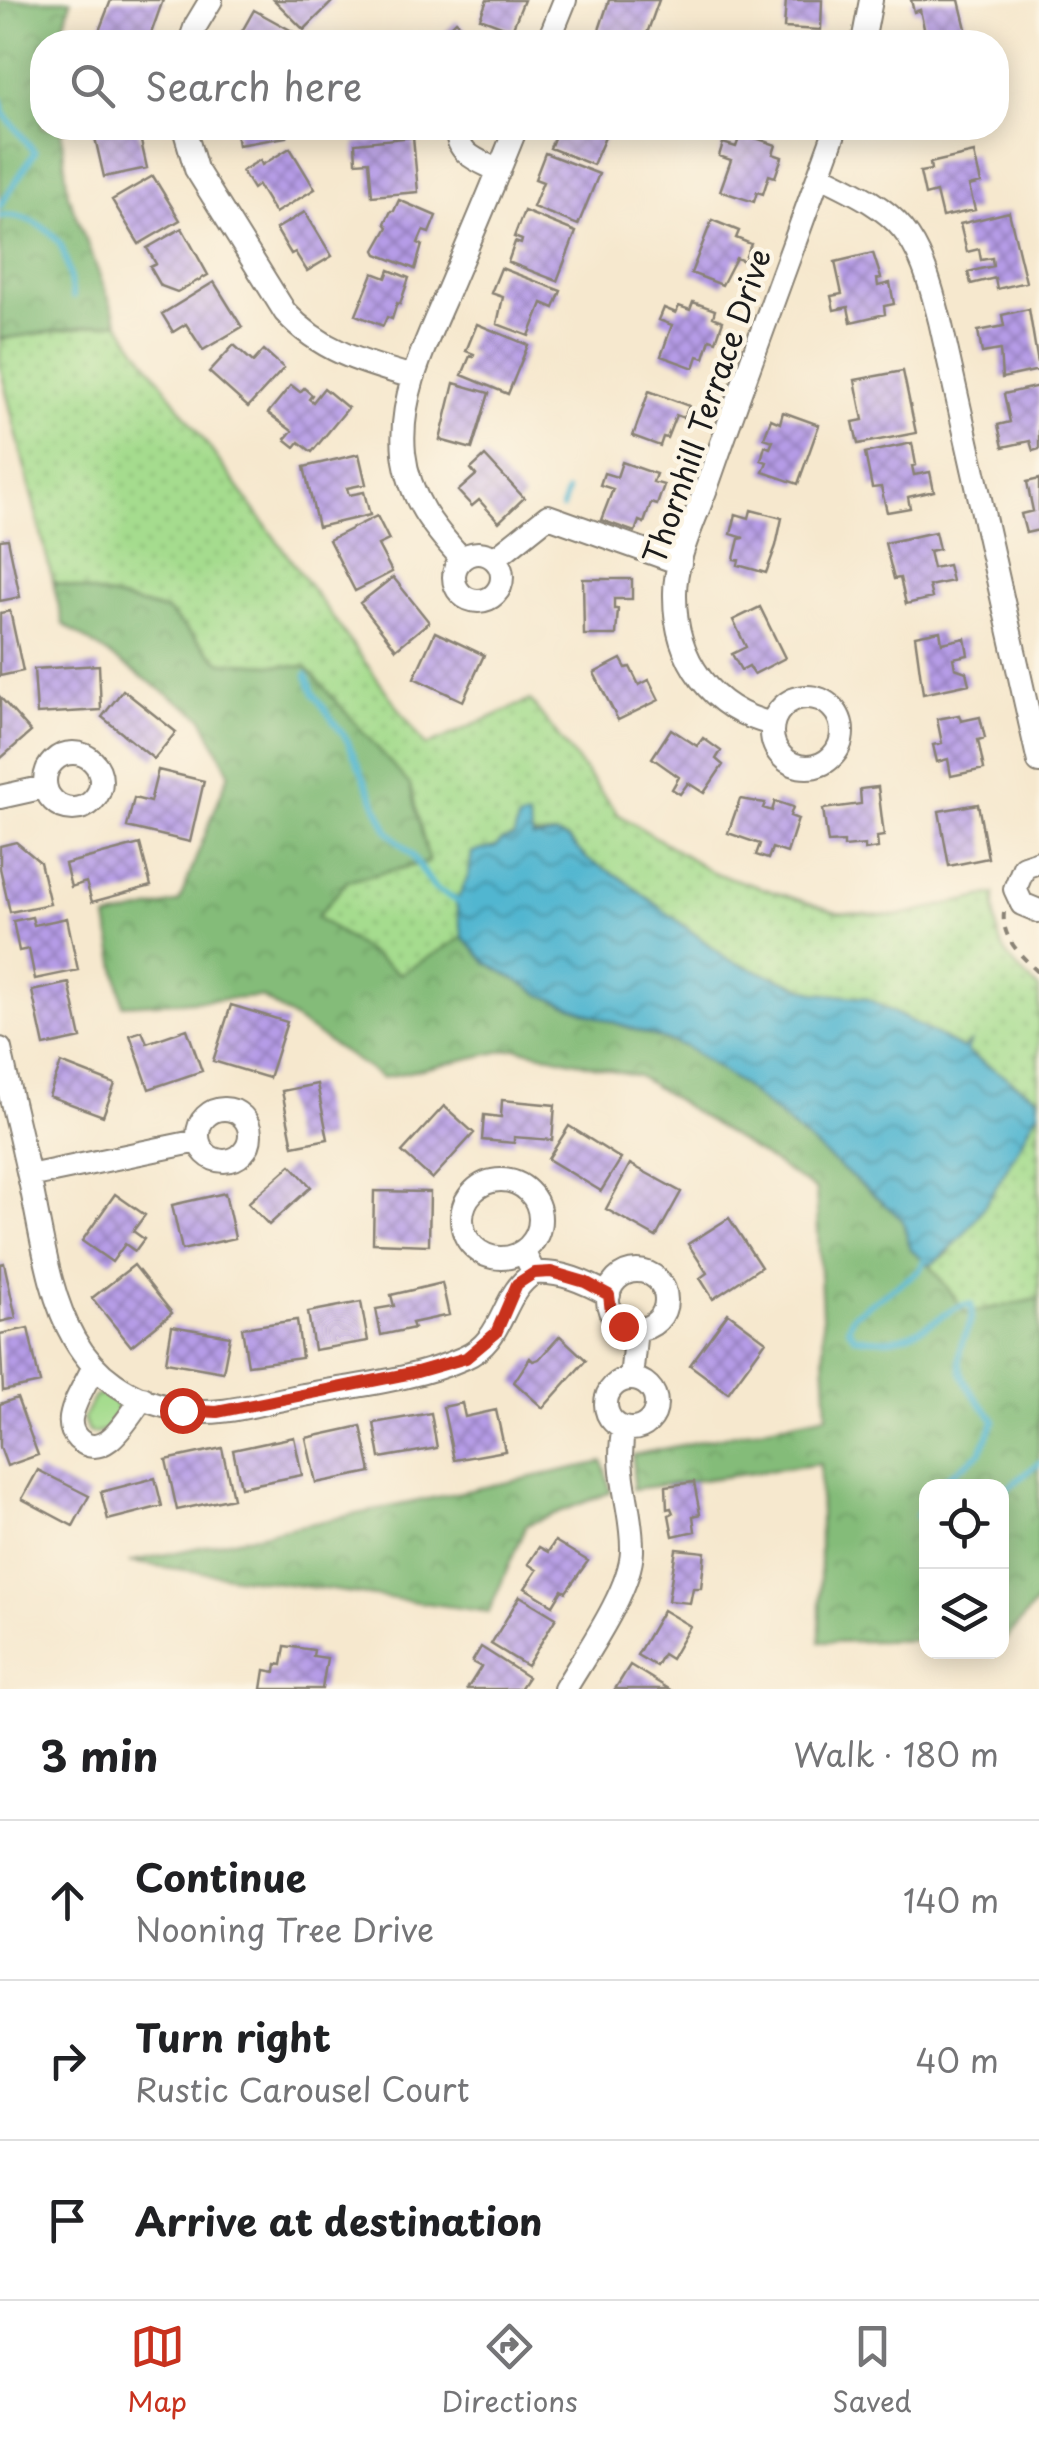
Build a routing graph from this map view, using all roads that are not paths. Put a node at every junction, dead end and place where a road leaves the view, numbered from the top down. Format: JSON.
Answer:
{"nodes":[{"id":1,"x":211,"y":0,"type":"edge"},
{"id":2,"x":565,"y":0,"type":"edge"},
{"id":3,"x":871,"y":0,"type":"edge"},
{"id":4,"x":194,"y":30,"type":"edge"},
{"id":5,"x":553,"y":30,"type":"edge"},
{"id":6,"x":865,"y":30,"type":"edge"},
{"id":7,"x":188,"y":140,"type":"edge"},
{"id":8,"x":458,"y":140,"type":"edge"},
{"id":9,"x":511,"y":140,"type":"edge"},
{"id":10,"x":832,"y":140,"type":"edge"},
{"id":11,"x":499,"y":170,"type":"junction"},
{"id":12,"x":819,"y":175,"type":"junction"},
{"id":13,"x":413,"y":377,"type":"junction"},
{"id":14,"x":462,"y":558,"type":"junction"},
{"id":15,"x":494,"y":559,"type":"junction"},
{"id":16,"x":680,"y":564,"type":"junction"},
{"id":17,"x":772,"y":724,"type":"dead end"},
{"id":18,"x":1039,"y":762,"type":"edge"},
{"id":19,"x":45,"y":787,"type":"dead end"},
{"id":20,"x":0,"y":797,"type":"edge"},
{"id":21,"x":1039,"y":862,"type":"edge"},
{"id":22,"x":1029,"y":905,"type":"edge"},
{"id":23,"x":0,"y":1049,"type":"edge"},
{"id":24,"x":198,"y":1141,"type":"dead end"},
{"id":25,"x":29,"y":1176,"type":"junction"},
{"id":26,"x":523,"y":1252,"type":"dead end"},
{"id":27,"x":534,"y":1273,"type":"junction"},
{"id":28,"x":609,"y":1295,"type":"junction"},
{"id":29,"x":636,"y":1328,"type":"junction"},
{"id":30,"x":94,"y":1366,"type":"junction"},
{"id":31,"x":627,"y":1371,"type":"junction"},
{"id":32,"x":143,"y":1398,"type":"junction"},
{"id":33,"x":624,"y":1428,"type":"junction"},
{"id":34,"x":564,"y":1689,"type":"edge"}],
"edges":[{"from":1,"to":4,"type":"street"},
{"from":2,"to":5,"type":"street"},
{"from":3,"to":6,"type":"street"},
{"from":7,"to":13,"type":"street"},
{"from":8,"to":11,"type":"street"},
{"from":9,"to":11,"type":"street"},
{"from":10,"to":12,"type":"street","name":"Thornhill Terrace Drive"},
{"from":11,"to":13,"type":"street"},
{"from":12,"to":16,"type":"street","name":"Thornhill Terrace Drive"},
{"from":12,"to":18,"type":"street"},
{"from":13,"to":14,"type":"street"},
{"from":14,"to":15,"type":"street"},
{"from":14,"to":15,"type":"street"},
{"from":15,"to":16,"type":"street"},
{"from":16,"to":17,"type":"street","name":"Thornhill Terrace Drive"},
{"from":19,"to":20,"type":"street"},
{"from":21,"to":22,"type":"street"},
{"from":23,"to":25,"type":"street"},
{"from":24,"to":25,"type":"street"},
{"from":25,"to":30,"type":"street"},
{"from":26,"to":27,"type":"street"},
{"from":27,"to":28,"type":"street"},
{"from":27,"to":32,"type":"street"},
{"from":28,"to":29,"type":"street"},
{"from":28,"to":29,"type":"street"},
{"from":29,"to":31,"type":"street"},
{"from":30,"to":32,"type":"street"},
{"from":30,"to":32,"type":"street"},
{"from":31,"to":33,"type":"street"},
{"from":31,"to":33,"type":"street"},
{"from":33,"to":34,"type":"street"}]}
